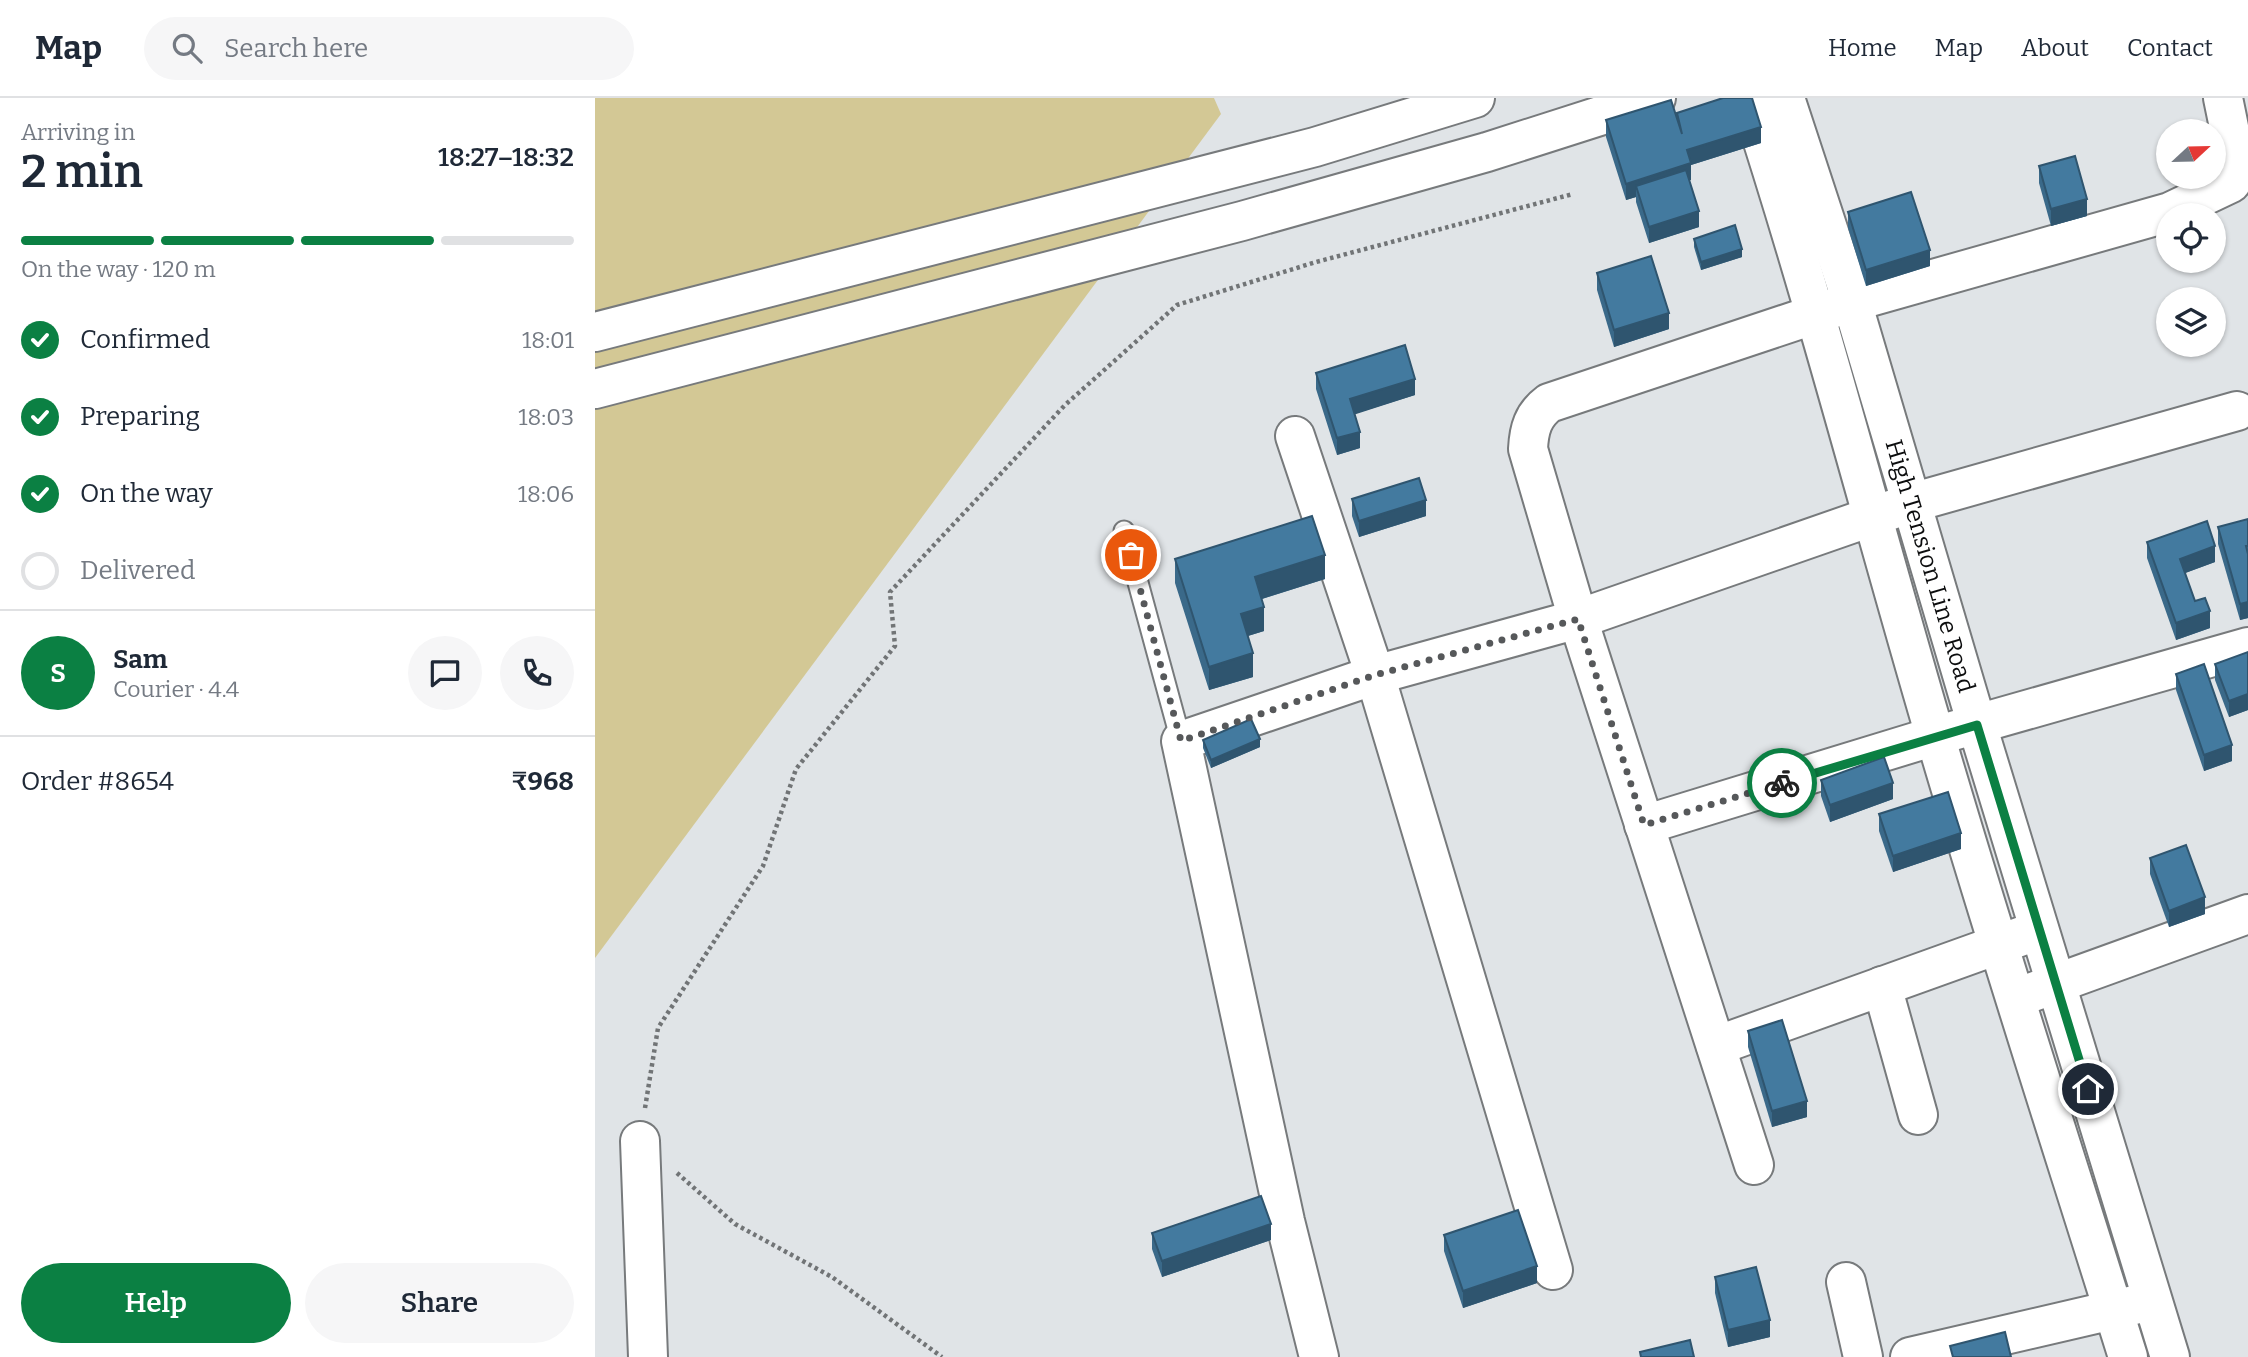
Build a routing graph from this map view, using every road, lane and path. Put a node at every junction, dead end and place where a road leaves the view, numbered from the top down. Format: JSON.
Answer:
{"nodes":[{"id":1,"x":1475,"y":98,"type":"edge"},
{"id":2,"x":1655,"y":98,"type":"edge"},
{"id":3,"x":1749,"y":98,"type":"edge"},
{"id":4,"x":1785,"y":98,"type":"edge"},
{"id":5,"x":2223,"y":98,"type":"edge"},
{"id":6,"x":1573,"y":194,"type":"dead end"},
{"id":7,"x":1852,"y":302,"type":"junction"},
{"id":8,"x":1816,"y":313,"type":"junction"},
{"id":9,"x":595,"y":332,"type":"edge"},
{"id":10,"x":595,"y":389,"type":"edge"},
{"id":11,"x":2237,"y":411,"type":"dead end"},
{"id":12,"x":1295,"y":436,"type":"dead end"},
{"id":13,"x":1911,"y":503,"type":"junction"},
{"id":14,"x":1871,"y":517,"type":"junction"},
{"id":15,"x":1124,"y":531,"type":"dead end"},
{"id":16,"x":1578,"y":619,"type":"junction"},
{"id":17,"x":2248,"y":647,"type":"edge"},
{"id":18,"x":1375,"y":675,"type":"junction"},
{"id":19,"x":1977,"y":725,"type":"junction"},
{"id":20,"x":1935,"y":736,"type":"junction"},
{"id":21,"x":1181,"y":741,"type":"junction"},
{"id":22,"x":1644,"y":825,"type":"junction"},
{"id":23,"x":2248,"y":914,"type":"edge"},
{"id":24,"x":2039,"y":930,"type":"junction"},
{"id":25,"x":2000,"y":944,"type":"junction"},
{"id":26,"x":2055,"y":984,"type":"junction"},
{"id":27,"x":1882,"y":986,"type":"junction"},
{"id":28,"x":2016,"y":998,"type":"junction"},
{"id":29,"x":1716,"y":1046,"type":"junction"},
{"id":30,"x":1918,"y":1115,"type":"dead end"},
{"id":31,"x":640,"y":1141,"type":"junction"},
{"id":32,"x":1754,"y":1164,"type":"dead end"},
{"id":33,"x":1553,"y":1270,"type":"dead end"},
{"id":34,"x":1846,"y":1282,"type":"dead end"},
{"id":35,"x":2153,"y":1301,"type":"junction"},
{"id":36,"x":2113,"y":1311,"type":"junction"},
{"id":37,"x":647,"y":1357,"type":"edge"},
{"id":38,"x":942,"y":1357,"type":"edge"},
{"id":39,"x":1319,"y":1357,"type":"edge"},
{"id":40,"x":1863,"y":1357,"type":"edge"},
{"id":41,"x":1910,"y":1357,"type":"edge"},
{"id":42,"x":2128,"y":1357,"type":"edge"},
{"id":43,"x":2170,"y":1357,"type":"edge"}],
"edges":[{"from":1,"to":9,"type":"street"},
{"from":2,"to":10,"type":"street"},
{"from":3,"to":8,"type":"street"},
{"from":4,"to":7,"type":"street","name":"High Tension Line Road"},
{"from":5,"to":7,"type":"street"},
{"from":6,"to":31,"type":"path"},
{"from":7,"to":8,"type":"street"},
{"from":7,"to":13,"type":"street","name":"High Tension Line Road"},
{"from":8,"to":14,"type":"street"},
{"from":8,"to":16,"type":"street"},
{"from":11,"to":13,"type":"street"},
{"from":12,"to":18,"type":"street"},
{"from":13,"to":14,"type":"street"},
{"from":13,"to":19,"type":"street","name":"High Tension Line Road"},
{"from":14,"to":16,"type":"street"},
{"from":14,"to":20,"type":"street"},
{"from":15,"to":21,"type":"lane"},
{"from":16,"to":18,"type":"street"},
{"from":16,"to":22,"type":"street"},
{"from":17,"to":19,"type":"street"},
{"from":18,"to":21,"type":"street"},
{"from":18,"to":33,"type":"street"},
{"from":19,"to":20,"type":"street"},
{"from":19,"to":24,"type":"street","name":"High Tension Line Road"},
{"from":20,"to":22,"type":"street"},
{"from":20,"to":25,"type":"street"},
{"from":21,"to":39,"type":"street"},
{"from":22,"to":29,"type":"street"},
{"from":23,"to":26,"type":"street"},
{"from":24,"to":25,"type":"street"},
{"from":24,"to":26,"type":"street","name":"High Tension Line Road"},
{"from":25,"to":27,"type":"street"},
{"from":25,"to":28,"type":"street"},
{"from":26,"to":28,"type":"street"},
{"from":26,"to":35,"type":"street","name":"High Tension Line Road"},
{"from":27,"to":29,"type":"street"},
{"from":27,"to":30,"type":"street"},
{"from":28,"to":36,"type":"street"},
{"from":29,"to":32,"type":"street"},
{"from":31,"to":37,"type":"street"},
{"from":31,"to":38,"type":"path"},
{"from":34,"to":40,"type":"street"},
{"from":35,"to":36,"type":"street"},
{"from":35,"to":43,"type":"street","name":"High Tension Line Road"},
{"from":36,"to":41,"type":"street"},
{"from":36,"to":42,"type":"street"}]}
